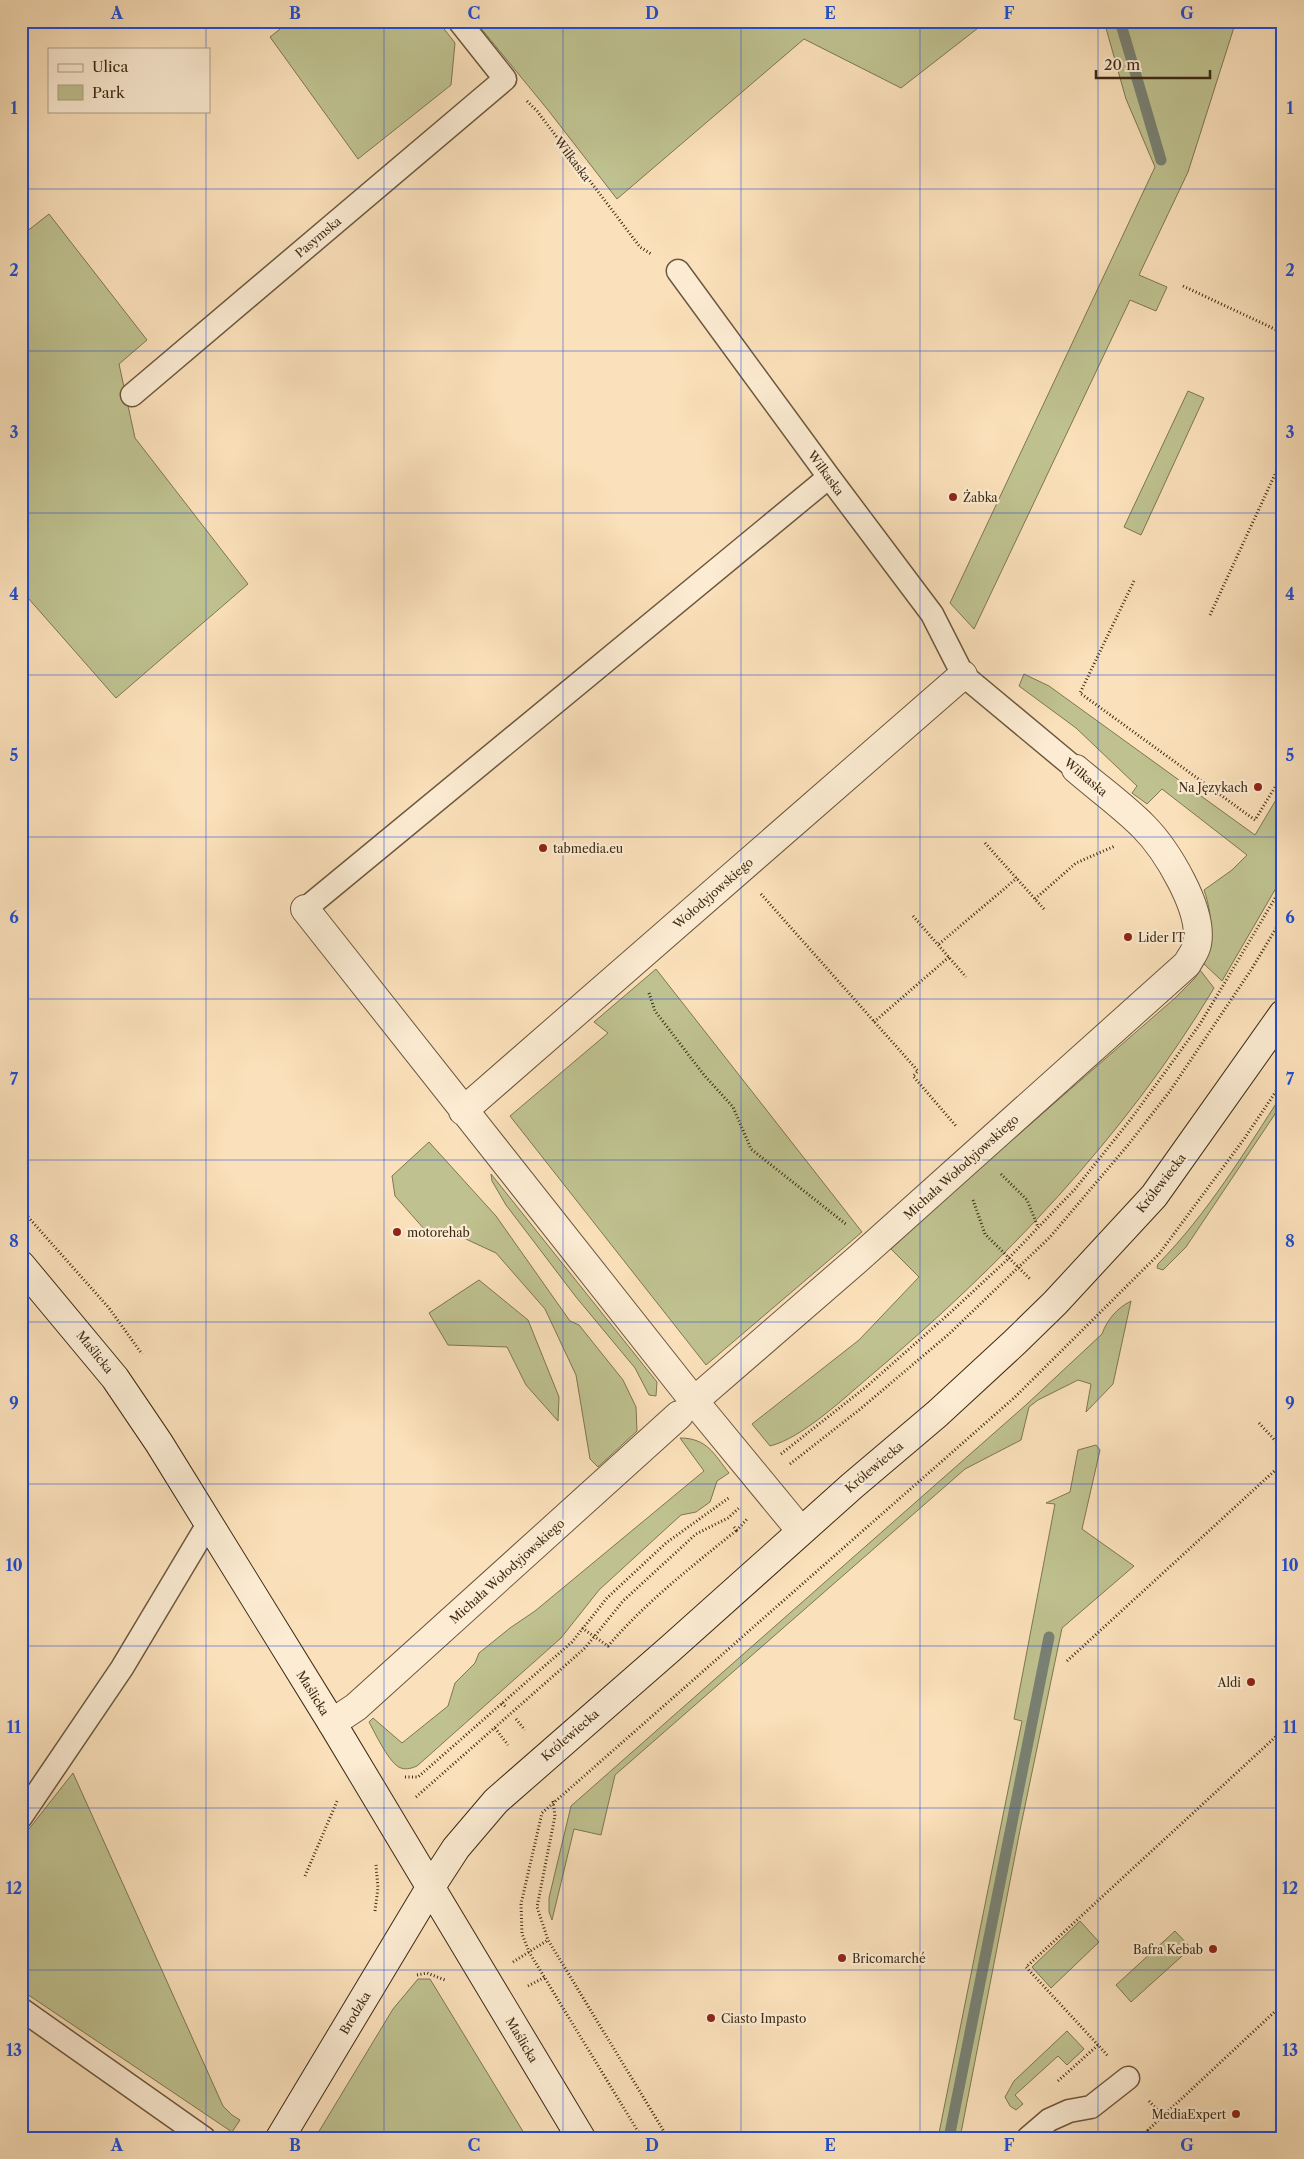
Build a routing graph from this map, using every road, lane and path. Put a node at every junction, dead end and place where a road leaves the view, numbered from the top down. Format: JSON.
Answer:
{"nodes":[{"id":1,"x":459,"y":21,"type":"edge"},
{"id":2,"x":505,"y":79,"type":"junction"},
{"id":3,"x":678,"y":271,"type":"joint"},
{"id":4,"x":1183,"y":286,"type":"dead end"},
{"id":5,"x":1283,"y":333,"type":"edge"},
{"id":6,"x":132,"y":395,"type":"dead end"},
{"id":7,"x":1283,"y":457,"type":"edge"},
{"id":8,"x":829,"y":477,"type":"junction"},
{"id":9,"x":1134,"y":580,"type":"dead end"},
{"id":10,"x":1210,"y":615,"type":"dead end"},
{"id":11,"x":963,"y":675,"type":"junction"},
{"id":12,"x":1076,"y":769,"type":"joint"},
{"id":13,"x":1283,"y":774,"type":"edge"},
{"id":14,"x":1144,"y":826,"type":"junction"},
{"id":15,"x":985,"y":843,"type":"dead end"},
{"id":16,"x":1016,"y":878,"type":"junction"},
{"id":17,"x":1283,"y":885,"type":"edge"},
{"id":18,"x":762,"y":895,"type":"dead end"},
{"id":19,"x":1035,"y":898,"type":"junction"},
{"id":20,"x":305,"y":909,"type":"joint"},
{"id":21,"x":1044,"y":909,"type":"dead end"},
{"id":22,"x":1196,"y":914,"type":"joint"},
{"id":23,"x":913,"y":916,"type":"dead end"},
{"id":24,"x":1283,"y":917,"type":"edge"},
{"id":25,"x":939,"y":944,"type":"junction"},
{"id":26,"x":644,"y":953,"type":"junction"},
{"id":27,"x":949,"y":957,"type":"junction"},
{"id":28,"x":966,"y":977,"type":"dead end"},
{"id":29,"x":1283,"y":1014,"type":"edge"},
{"id":30,"x":874,"y":1022,"type":"junction"},
{"id":31,"x":464,"y":1111,"type":"junction"},
{"id":32,"x":952,"y":1120,"type":"dead end"},
{"id":33,"x":978,"y":1151,"type":"junction"},
{"id":34,"x":958,"y":1169,"type":"junction"},
{"id":35,"x":1038,"y":1228,"type":"junction"},
{"id":36,"x":873,"y":1245,"type":"junction"},
{"id":37,"x":1008,"y":1259,"type":"junction"},
{"id":38,"x":21,"y":1265,"type":"edge"},
{"id":39,"x":1017,"y":1268,"type":"junction"},
{"id":40,"x":687,"y":1408,"type":"junction"},
{"id":41,"x":1258,"y":1423,"type":"dead end"},
{"id":42,"x":1283,"y":1449,"type":"edge"},
{"id":43,"x":1283,"y":1463,"type":"edge"},
{"id":44,"x":760,"y":1482,"type":"junction"},
{"id":45,"x":208,"y":1524,"type":"junction"},
{"id":46,"x":737,"y":1530,"type":"dead end"},
{"id":47,"x":801,"y":1531,"type":"junction"},
{"id":48,"x":582,"y":1628,"type":"junction"},
{"id":49,"x":594,"y":1636,"type":"junction"},
{"id":50,"x":1067,"y":1661,"type":"dead end"},
{"id":51,"x":502,"y":1703,"type":"junction"},
{"id":52,"x":507,"y":1708,"type":"dead end"},
{"id":53,"x":516,"y":1720,"type":"dead end"},
{"id":54,"x":332,"y":1723,"type":"junction"},
{"id":55,"x":495,"y":1728,"type":"junction"},
{"id":56,"x":1283,"y":1730,"type":"edge"},
{"id":57,"x":528,"y":1734,"type":"dead end"},
{"id":58,"x":511,"y":1749,"type":"dead end"},
{"id":59,"x":399,"y":1772,"type":"dead end"},
{"id":60,"x":572,"y":1786,"type":"dead end"},
{"id":61,"x":421,"y":1794,"type":"dead end"},
{"id":62,"x":339,"y":1795,"type":"dead end"},
{"id":63,"x":553,"y":1801,"type":"junction"},
{"id":64,"x":21,"y":1817,"type":"edge"},
{"id":65,"x":376,"y":1861,"type":"dead end"},
{"id":66,"x":305,"y":1876,"type":"dead end"},
{"id":67,"x":430,"y":1888,"type":"junction"},
{"id":68,"x":375,"y":1914,"type":"dead end"},
{"id":69,"x":548,"y":1940,"type":"junction"},
{"id":70,"x":529,"y":1952,"type":"junction"},
{"id":71,"x":509,"y":1965,"type":"dead end"},
{"id":72,"x":411,"y":1976,"type":"dead end"},
{"id":73,"x":545,"y":1977,"type":"junction"},
{"id":74,"x":448,"y":1983,"type":"dead end"},
{"id":75,"x":524,"y":1989,"type":"dead end"},
{"id":76,"x":1283,"y":2004,"type":"edge"},
{"id":77,"x":21,"y":2009,"type":"edge"},
{"id":78,"x":1098,"y":2045,"type":"dead end"},
{"id":79,"x":1128,"y":2078,"type":"joint"},
{"id":80,"x":1163,"y":2116,"type":"junction"},
{"id":81,"x":204,"y":2138,"type":"edge"},
{"id":82,"x":280,"y":2138,"type":"edge"},
{"id":83,"x":581,"y":2138,"type":"edge"},
{"id":84,"x":642,"y":2138,"type":"edge"},
{"id":85,"x":668,"y":2138,"type":"edge"},
{"id":86,"x":1028,"y":2138,"type":"edge"},
{"id":87,"x":1148,"y":2138,"type":"edge"}],
"edges":[{"from":1,"to":2,"type":"lane"},
{"from":2,"to":3,"type":"path","name":"Wilkaska"},
{"from":2,"to":6,"type":"lane","name":"Pasymska"},
{"from":3,"to":8,"type":"lane","name":"Wilkaska"},
{"from":4,"to":5,"type":"path"},
{"from":7,"to":10,"type":"path"},
{"from":8,"to":11,"type":"lane","name":"Wilkaska"},
{"from":8,"to":20,"type":"lane"},
{"from":9,"to":13,"type":"path"},
{"from":11,"to":12,"type":"lane","name":"Wilkaska"},
{"from":11,"to":26,"type":"street","name":"Wołodyjowskiego"},
{"from":12,"to":14,"type":"street","name":"Wilkaska"},
{"from":14,"to":19,"type":"path"},
{"from":14,"to":22,"type":"street","name":"Wilkaska"},
{"from":15,"to":16,"type":"path"},
{"from":16,"to":19,"type":"path"},
{"from":16,"to":25,"type":"path"},
{"from":17,"to":35,"type":"path"},
{"from":18,"to":30,"type":"path"},
{"from":19,"to":21,"type":"path"},
{"from":20,"to":31,"type":"street"},
{"from":22,"to":33,"type":"street","name":"Michała Wołodyjowskiego"},
{"from":23,"to":25,"type":"path"},
{"from":24,"to":39,"type":"path"},
{"from":25,"to":27,"type":"path"},
{"from":26,"to":31,"type":"street","name":"Wołodyjowskiego"},
{"from":26,"to":36,"type":"path"},
{"from":27,"to":28,"type":"path"},
{"from":27,"to":30,"type":"path"},
{"from":29,"to":47,"type":"street","name":"Królewiecka"},
{"from":30,"to":32,"type":"path"},
{"from":31,"to":40,"type":"street"},
{"from":33,"to":34,"type":"street","name":"Michała Wołodyjowskiego"},
{"from":33,"to":35,"type":"path"},
{"from":34,"to":36,"type":"street","name":"Michała Wołodyjowskiego"},
{"from":34,"to":37,"type":"path"},
{"from":35,"to":37,"type":"path"},
{"from":36,"to":40,"type":"street","name":"Michała Wołodyjowskiego"},
{"from":37,"to":39,"type":"path"},
{"from":37,"to":44,"type":"path"},
{"from":38,"to":45,"type":"street","name":"Maślicka"},
{"from":39,"to":44,"type":"path"},
{"from":40,"to":44,"type":"street"},
{"from":40,"to":54,"type":"street","name":"Michała Wołodyjowskiego"},
{"from":41,"to":42,"type":"path"},
{"from":43,"to":50,"type":"path"},
{"from":44,"to":47,"type":"street"},
{"from":44,"to":48,"type":"path"},
{"from":44,"to":49,"type":"path"},
{"from":45,"to":54,"type":"street","name":"Maślicka"},
{"from":45,"to":64,"type":"lane"},
{"from":46,"to":49,"type":"path"},
{"from":47,"to":67,"type":"street","name":"Królewiecka"},
{"from":48,"to":49,"type":"path"},
{"from":48,"to":51,"type":"path"},
{"from":49,"to":55,"type":"path"},
{"from":51,"to":52,"type":"path"},
{"from":51,"to":59,"type":"path"},
{"from":53,"to":57,"type":"path"},
{"from":54,"to":67,"type":"street","name":"Maślicka"},
{"from":55,"to":58,"type":"path"},
{"from":55,"to":61,"type":"path"},
{"from":56,"to":78,"type":"path"},
{"from":60,"to":63,"type":"path"},
{"from":62,"to":66,"type":"path"},
{"from":63,"to":69,"type":"path"},
{"from":63,"to":70,"type":"path"},
{"from":65,"to":68,"type":"path"},
{"from":67,"to":82,"type":"street","name":"Brodzka"},
{"from":67,"to":83,"type":"street","name":"Maślicka"},
{"from":69,"to":70,"type":"path"},
{"from":69,"to":85,"type":"path"},
{"from":70,"to":71,"type":"path"},
{"from":70,"to":73,"type":"path"},
{"from":72,"to":74,"type":"path"},
{"from":73,"to":75,"type":"path"},
{"from":73,"to":84,"type":"path"},
{"from":76,"to":80,"type":"path"},
{"from":77,"to":81,"type":"lane"},
{"from":79,"to":80,"type":"path"},
{"from":79,"to":86,"type":"lane"},
{"from":80,"to":87,"type":"path"}]}
